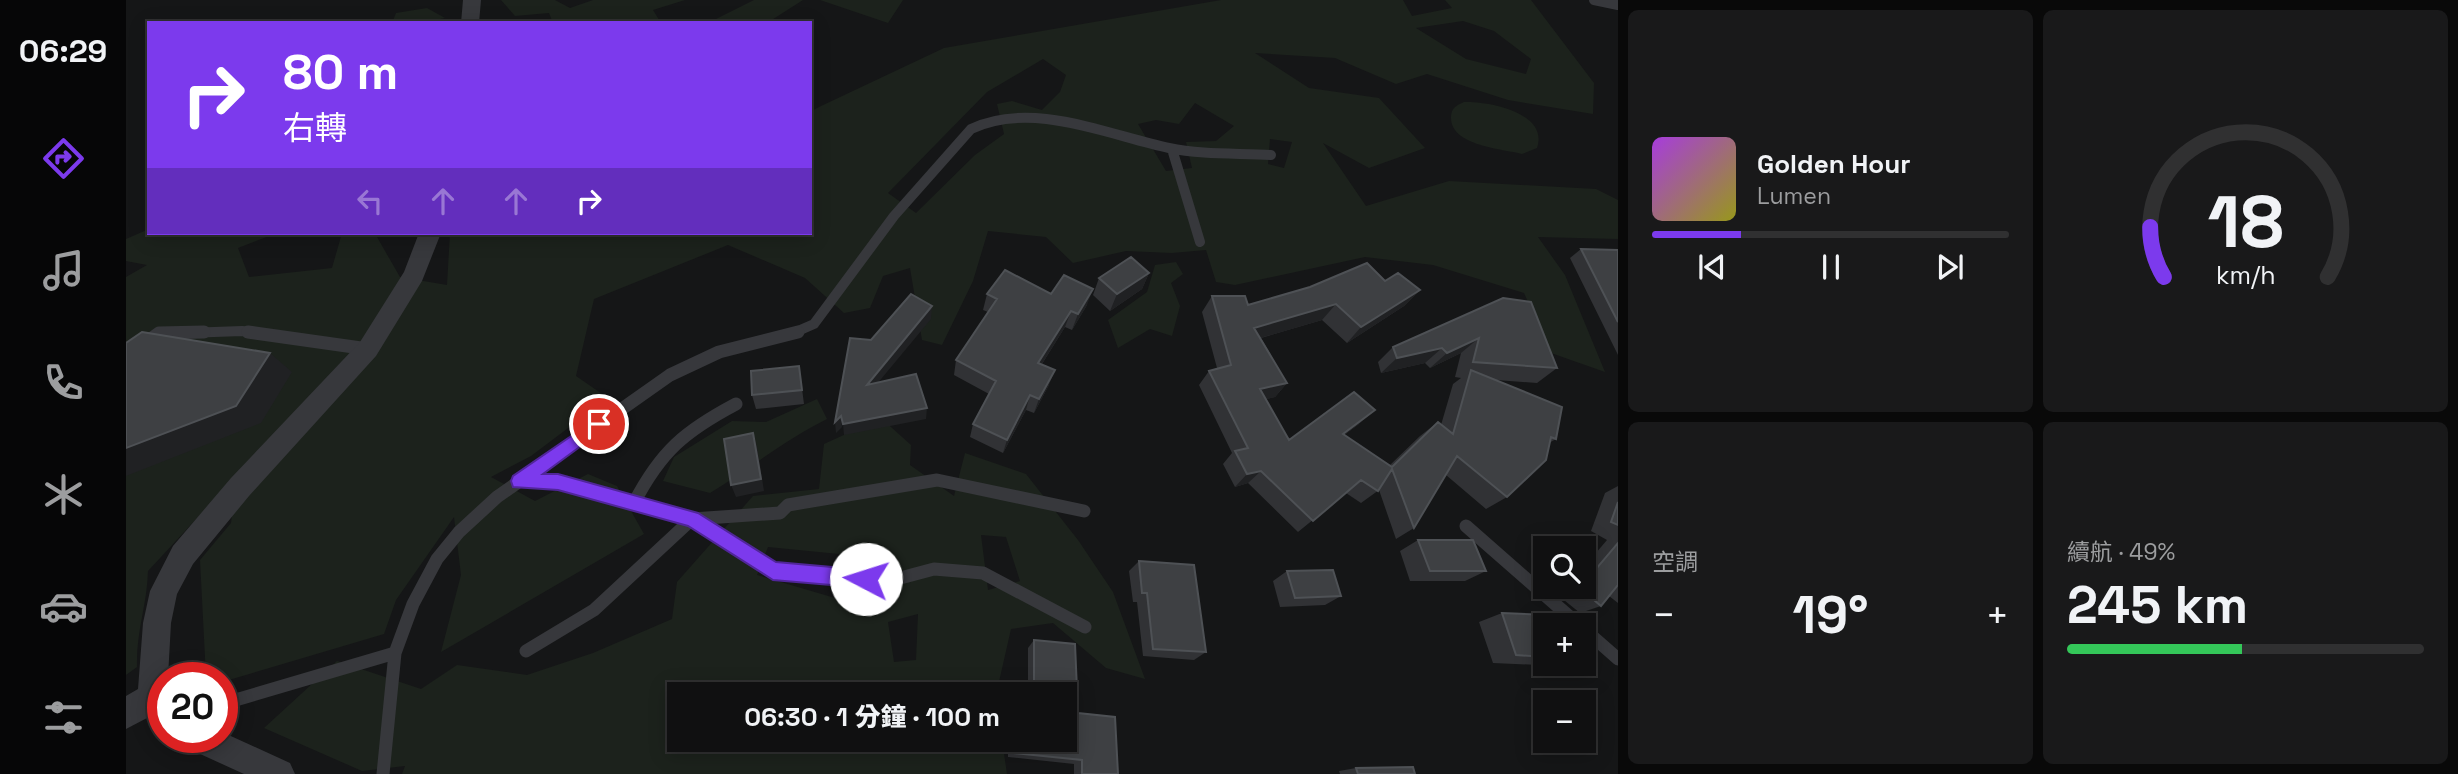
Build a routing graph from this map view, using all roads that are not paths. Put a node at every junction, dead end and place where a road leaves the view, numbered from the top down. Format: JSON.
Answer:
{"nodes":[{"id":1,"x":472,"y":0,"type":"edge"},
{"id":2,"x":1595,"y":0,"type":"edge"},
{"id":3,"x":1618,"y":5,"type":"edge"},
{"id":4,"x":470,"y":21,"type":"edge"},
{"id":5,"x":1172,"y":149,"type":"junction"},
{"id":6,"x":1271,"y":155,"type":"dead end"},
{"id":7,"x":429,"y":235,"type":"edge"},
{"id":8,"x":1200,"y":242,"type":"dead end"},
{"id":9,"x":369,"y":349,"type":"junction"},
{"id":10,"x":126,"y":357,"type":"edge"},
{"id":11,"x":736,"y":404,"type":"dead end"},
{"id":12,"x":519,"y":481,"type":"junction"},
{"id":13,"x":634,"y":503,"type":"junction"},
{"id":14,"x":1084,"y":511,"type":"dead end"},
{"id":15,"x":692,"y":519,"type":"junction"},
{"id":16,"x":1466,"y":526,"type":"dead end"},
{"id":17,"x":1565,"y":613,"type":"edge"},
{"id":18,"x":1085,"y":627,"type":"dead end"},
{"id":19,"x":1596,"y":640,"type":"edge"},
{"id":20,"x":526,"y":651,"type":"dead end"},
{"id":21,"x":396,"y":653,"type":"junction"},
{"id":22,"x":1618,"y":659,"type":"edge"},
{"id":23,"x":157,"y":662,"type":"edge"},
{"id":24,"x":238,"y":699,"type":"edge"},
{"id":25,"x":147,"y":709,"type":"edge"},
{"id":26,"x":126,"y":714,"type":"edge"},
{"id":27,"x":233,"y":753,"type":"edge"},
{"id":28,"x":279,"y":774,"type":"edge"},
{"id":29,"x":383,"y":774,"type":"edge"}],
"edges":[{"from":1,"to":4,"type":"street"},
{"from":2,"to":3,"type":"lane"},
{"from":5,"to":6,"type":"lane"},
{"from":5,"to":8,"type":"lane"},
{"from":5,"to":12,"type":"lane"},
{"from":7,"to":9,"type":"street"},
{"from":9,"to":10,"type":"lane"},
{"from":9,"to":23,"type":"street"},
{"from":11,"to":13,"type":"lane"},
{"from":12,"to":13,"type":"lane"},
{"from":12,"to":21,"type":"lane"},
{"from":13,"to":15,"type":"lane"},
{"from":14,"to":15,"type":"lane"},
{"from":15,"to":18,"type":"lane"},
{"from":15,"to":20,"type":"lane"},
{"from":16,"to":17,"type":"lane"},
{"from":19,"to":22,"type":"lane"},
{"from":21,"to":24,"type":"lane"},
{"from":21,"to":29,"type":"lane"},
{"from":25,"to":26,"type":"street"},
{"from":27,"to":28,"type":"street"}]}
